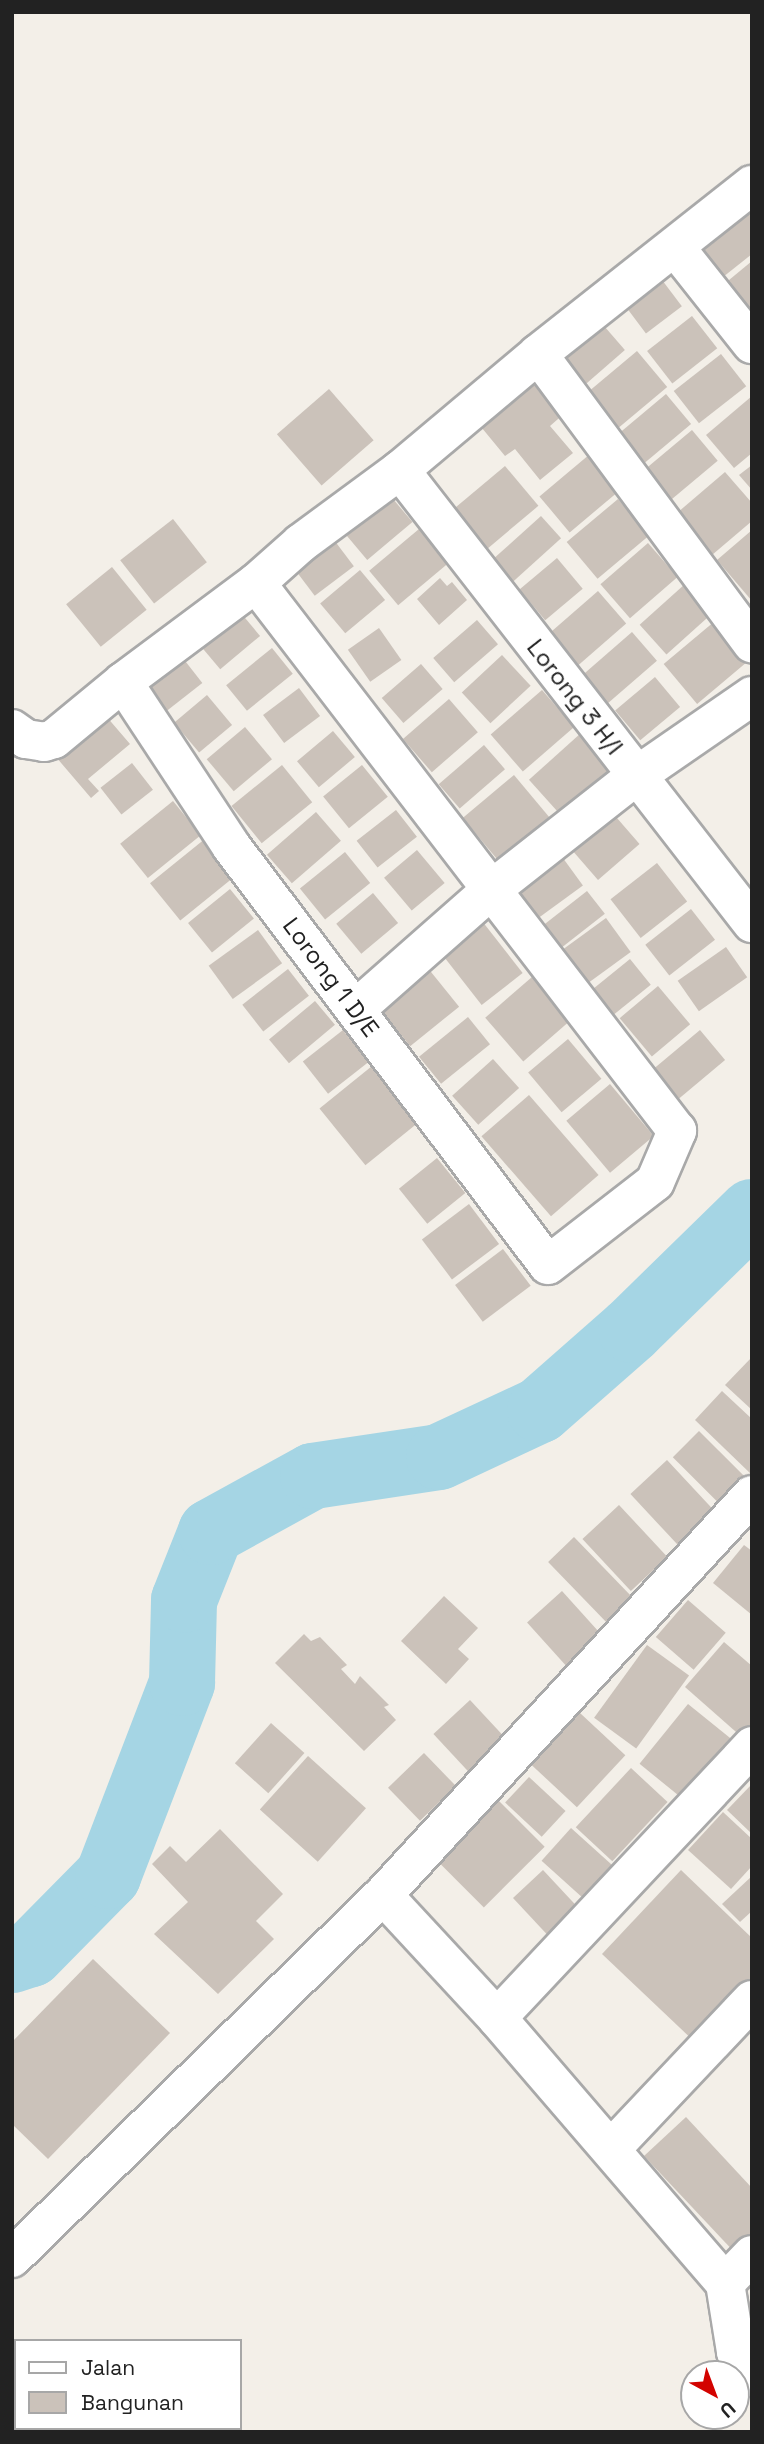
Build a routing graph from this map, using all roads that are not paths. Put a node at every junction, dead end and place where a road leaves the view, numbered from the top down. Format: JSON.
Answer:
{"nodes":[{"id":1,"x":752,"y":185,"type":"edge"},
{"id":2,"x":675,"y":247,"type":"junction"},
{"id":3,"x":752,"y":344,"type":"edge"},
{"id":4,"x":538,"y":354,"type":"junction"},
{"id":5,"x":400,"y":470,"type":"junction"},
{"id":6,"x":256,"y":583,"type":"junction"},
{"id":7,"x":752,"y":643,"type":"edge"},
{"id":8,"x":123,"y":682,"type":"junction"},
{"id":9,"x":752,"y":696,"type":"edge"},
{"id":10,"x":12,"y":729,"type":"edge"},
{"id":11,"x":636,"y":776,"type":"junction"},
{"id":12,"x":491,"y":890,"type":"junction"},
{"id":13,"x":752,"y":923,"type":"edge"},
{"id":14,"x":356,"y":1009,"type":"junction"},
{"id":15,"x":752,"y":1495,"type":"edge"},
{"id":16,"x":752,"y":1746,"type":"edge"},
{"id":17,"x":383,"y":1895,"type":"junction"},
{"id":18,"x":752,"y":2000,"type":"edge"},
{"id":19,"x":496,"y":2018,"type":"junction"},
{"id":20,"x":611,"y":2150,"type":"junction"},
{"id":21,"x":752,"y":2255,"type":"edge"},
{"id":22,"x":12,"y":2258,"type":"edge"},
{"id":23,"x":725,"y":2283,"type":"junction"},
{"id":24,"x":752,"y":2377,"type":"edge"}],
"edges":[{"from":1,"to":2,"type":"street"},
{"from":2,"to":3,"type":"street"},
{"from":2,"to":4,"type":"street"},
{"from":4,"to":5,"type":"street"},
{"from":4,"to":7,"type":"street"},
{"from":5,"to":6,"type":"street"},
{"from":5,"to":11,"type":"street","name":"Lorong 3 H/I"},
{"from":6,"to":8,"type":"street"},
{"from":6,"to":12,"type":"street"},
{"from":8,"to":10,"type":"street"},
{"from":8,"to":14,"type":"street","name":"Lorong 1 D/E"},
{"from":9,"to":11,"type":"street"},
{"from":11,"to":12,"type":"street"},
{"from":11,"to":13,"type":"street","name":"Lorong 3 H/I"},
{"from":12,"to":14,"type":"street"},
{"from":12,"to":14,"type":"street","name":"Lorong 1 D/E"},
{"from":15,"to":17,"type":"street"},
{"from":16,"to":19,"type":"street"},
{"from":17,"to":19,"type":"street"},
{"from":17,"to":22,"type":"street"},
{"from":18,"to":20,"type":"street"},
{"from":19,"to":20,"type":"street"},
{"from":20,"to":23,"type":"street"},
{"from":21,"to":23,"type":"street"},
{"from":23,"to":24,"type":"street"}]}
